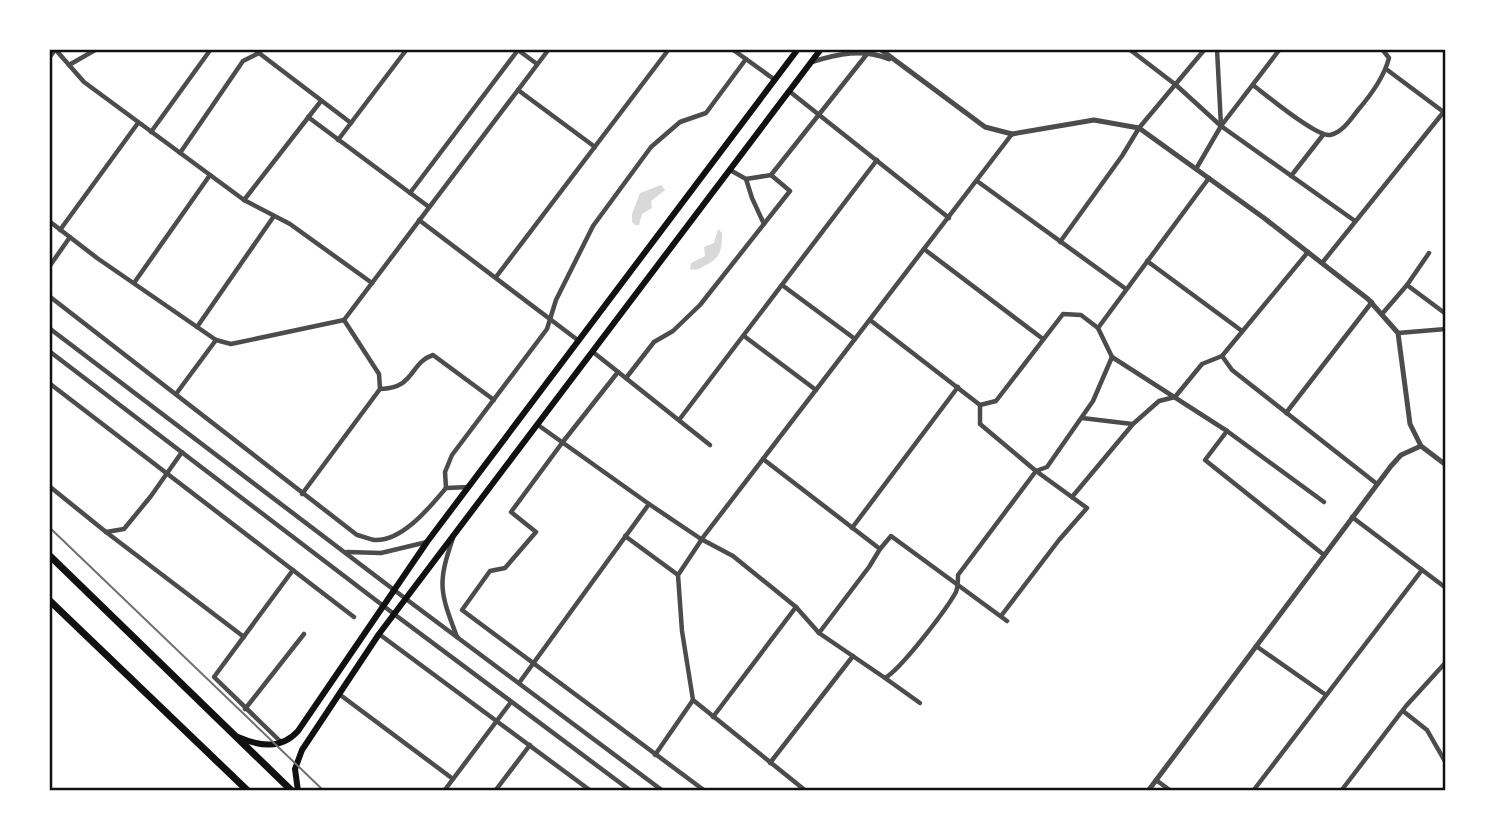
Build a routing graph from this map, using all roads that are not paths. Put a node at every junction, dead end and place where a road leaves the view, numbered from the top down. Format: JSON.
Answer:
{"nodes":[{"id":1,"x":55,"y":49,"type":"edge"},
{"id":2,"x":97,"y":49,"type":"edge"},
{"id":3,"x":211,"y":49,"type":"edge"},
{"id":4,"x":407,"y":49,"type":"edge"},
{"id":5,"x":549,"y":49,"type":"edge"},
{"id":6,"x":669,"y":49,"type":"edge"},
{"id":7,"x":732,"y":49,"type":"edge"},
{"id":8,"x":821,"y":49,"type":"edge"},
{"id":9,"x":880,"y":49,"type":"edge"},
{"id":10,"x":889,"y":49,"type":"edge"},
{"id":11,"x":1129,"y":49,"type":"edge"},
{"id":12,"x":1205,"y":49,"type":"edge"},
{"id":13,"x":1217,"y":49,"type":"edge"},
{"id":14,"x":1280,"y":49,"type":"edge"},
{"id":15,"x":1382,"y":49,"type":"edge"},
{"id":16,"x":258,"y":50,"type":"edge"},
{"id":17,"x":518,"y":50,"type":"edge"},
{"id":18,"x":795,"y":51,"type":"edge"},
{"id":19,"x":868,"y":53,"type":"junction"},
{"id":20,"x":49,"y":58,"type":"edge"},
{"id":21,"x":746,"y":59,"type":"junction"},
{"id":22,"x":811,"y":62,"type":"junction"},
{"id":23,"x":899,"y":63,"type":"junction"},
{"id":24,"x":537,"y":64,"type":"junction"},
{"id":25,"x":69,"y":65,"type":"junction"},
{"id":26,"x":1386,"y":69,"type":"junction"},
{"id":27,"x":775,"y":80,"type":"junction"},
{"id":28,"x":1176,"y":85,"type":"junction"},
{"id":29,"x":1253,"y":85,"type":"junction"},
{"id":30,"x":518,"y":90,"type":"junction"},
{"id":31,"x":789,"y":91,"type":"junction"},
{"id":32,"x":321,"y":101,"type":"junction"},
{"id":33,"x":1445,"y":111,"type":"edge"},
{"id":34,"x":820,"y":115,"type":"junction"},
{"id":35,"x":309,"y":117,"type":"junction"},
{"id":36,"x":138,"y":122,"type":"junction"},
{"id":37,"x":351,"y":123,"type":"junction"},
{"id":38,"x":1221,"y":126,"type":"junction"},
{"id":39,"x":1139,"y":128,"type":"junction"},
{"id":40,"x":151,"y":132,"type":"junction"},
{"id":41,"x":1012,"y":134,"type":"junction"},
{"id":42,"x":1323,"y":135,"type":"junction"},
{"id":43,"x":338,"y":140,"type":"junction"},
{"id":44,"x":595,"y":147,"type":"junction"},
{"id":45,"x":180,"y":153,"type":"junction"},
{"id":46,"x":877,"y":160,"type":"junction"},
{"id":47,"x":1196,"y":169,"type":"junction"},
{"id":48,"x":730,"y":170,"type":"junction"},
{"id":49,"x":210,"y":175,"type":"junction"},
{"id":50,"x":771,"y":175,"type":"junction"},
{"id":51,"x":1291,"y":176,"type":"junction"},
{"id":52,"x":1209,"y":178,"type":"junction"},
{"id":53,"x":746,"y":179,"type":"junction"},
{"id":54,"x":976,"y":181,"type":"junction"},
{"id":55,"x":410,"y":193,"type":"junction"},
{"id":56,"x":244,"y":200,"type":"junction"},
{"id":57,"x":429,"y":207,"type":"junction"},
{"id":58,"x":274,"y":216,"type":"junction"},
{"id":59,"x":949,"y":218,"type":"junction"},
{"id":60,"x":419,"y":220,"type":"junction"},
{"id":61,"x":49,"y":221,"type":"edge"},
{"id":62,"x":1355,"y":222,"type":"junction"},
{"id":63,"x":764,"y":224,"type":"junction"},
{"id":64,"x":61,"y":230,"type":"junction"},
{"id":65,"x":70,"y":237,"type":"junction"},
{"id":66,"x":1060,"y":242,"type":"junction"},
{"id":67,"x":924,"y":250,"type":"junction"},
{"id":68,"x":1308,"y":252,"type":"junction"},
{"id":69,"x":1429,"y":253,"type":"dead end"},
{"id":70,"x":1147,"y":261,"type":"junction"},
{"id":71,"x":1322,"y":262,"type":"junction"},
{"id":72,"x":49,"y":267,"type":"edge"},
{"id":73,"x":496,"y":277,"type":"junction"},
{"id":74,"x":134,"y":283,"type":"junction"},
{"id":75,"x":372,"y":283,"type":"junction"},
{"id":76,"x":782,"y":285,"type":"junction"},
{"id":77,"x":1407,"y":285,"type":"junction"},
{"id":78,"x":1126,"y":289,"type":"junction"},
{"id":79,"x":49,"y":296,"type":"edge"},
{"id":80,"x":1371,"y":302,"type":"junction"},
{"id":81,"x":1382,"y":314,"type":"junction"},
{"id":82,"x":1446,"y":314,"type":"edge"},
{"id":83,"x":344,"y":320,"type":"junction"},
{"id":84,"x":551,"y":320,"type":"junction"},
{"id":85,"x":870,"y":320,"type":"junction"},
{"id":86,"x":197,"y":327,"type":"junction"},
{"id":87,"x":49,"y":328,"type":"edge"},
{"id":88,"x":1098,"y":328,"type":"junction"},
{"id":89,"x":1446,"y":329,"type":"edge"},
{"id":90,"x":1242,"y":331,"type":"junction"},
{"id":91,"x":1398,"y":332,"type":"junction"},
{"id":92,"x":744,"y":335,"type":"junction"},
{"id":93,"x":855,"y":339,"type":"junction"},
{"id":94,"x":1043,"y":339,"type":"junction"},
{"id":95,"x":216,"y":340,"type":"junction"},
{"id":96,"x":579,"y":341,"type":"junction"},
{"id":97,"x":49,"y":351,"type":"edge"},
{"id":98,"x":593,"y":352,"type":"junction"},
{"id":99,"x":1222,"y":356,"type":"junction"},
{"id":100,"x":1112,"y":357,"type":"junction"},
{"id":101,"x":618,"y":372,"type":"junction"},
{"id":102,"x":626,"y":378,"type":"junction"},
{"id":103,"x":49,"y":383,"type":"edge"},
{"id":104,"x":958,"y":387,"type":"junction"},
{"id":105,"x":380,"y":389,"type":"junction"},
{"id":106,"x":816,"y":390,"type":"junction"},
{"id":107,"x":176,"y":394,"type":"junction"},
{"id":108,"x":1175,"y":397,"type":"junction"},
{"id":109,"x":494,"y":400,"type":"junction"},
{"id":110,"x":980,"y":405,"type":"junction"},
{"id":111,"x":1286,"y":413,"type":"junction"},
{"id":112,"x":1082,"y":418,"type":"junction"},
{"id":113,"x":679,"y":420,"type":"junction"},
{"id":114,"x":1133,"y":424,"type":"junction"},
{"id":115,"x":538,"y":425,"type":"junction"},
{"id":116,"x":1227,"y":431,"type":"junction"},
{"id":117,"x":562,"y":443,"type":"junction"},
{"id":118,"x":710,"y":445,"type":"dead end"},
{"id":119,"x":1421,"y":446,"type":"junction"},
{"id":120,"x":182,"y":453,"type":"junction"},
{"id":121,"x":763,"y":459,"type":"junction"},
{"id":122,"x":1446,"y":465,"type":"edge"},
{"id":123,"x":168,"y":473,"type":"junction"},
{"id":124,"x":1034,"y":473,"type":"junction"},
{"id":125,"x":1377,"y":484,"type":"junction"},
{"id":126,"x":49,"y":486,"type":"edge"},
{"id":127,"x":469,"y":487,"type":"junction"},
{"id":128,"x":446,"y":488,"type":"junction"},
{"id":129,"x":302,"y":494,"type":"junction"},
{"id":130,"x":1072,"y":497,"type":"junction"},
{"id":131,"x":1324,"y":502,"type":"dead end"},
{"id":132,"x":649,"y":504,"type":"junction"},
{"id":133,"x":1352,"y":517,"type":"junction"},
{"id":134,"x":852,"y":528,"type":"junction"},
{"id":135,"x":106,"y":532,"type":"junction"},
{"id":136,"x":455,"y":534,"type":"junction"},
{"id":137,"x":625,"y":536,"type":"junction"},
{"id":138,"x":701,"y":539,"type":"junction"},
{"id":139,"x":428,"y":542,"type":"junction"},
{"id":140,"x":880,"y":549,"type":"junction"},
{"id":141,"x":346,"y":552,"type":"junction"},
{"id":142,"x":49,"y":555,"type":"edge"},
{"id":143,"x":1324,"y":555,"type":"junction"},
{"id":144,"x":293,"y":569,"type":"junction"},
{"id":145,"x":1422,"y":570,"type":"junction"},
{"id":146,"x":678,"y":575,"type":"junction"},
{"id":147,"x":958,"y":584,"type":"junction"},
{"id":148,"x":1446,"y":588,"type":"edge"},
{"id":149,"x":395,"y":590,"type":"junction"},
{"id":150,"x":406,"y":599,"type":"junction"},
{"id":151,"x":49,"y":600,"type":"edge"},
{"id":152,"x":383,"y":606,"type":"junction"},
{"id":153,"x":796,"y":607,"type":"junction"},
{"id":154,"x":394,"y":614,"type":"junction"},
{"id":155,"x":1001,"y":616,"type":"junction"},
{"id":156,"x":354,"y":617,"type":"dead end"},
{"id":157,"x":1007,"y":621,"type":"dead end"},
{"id":158,"x":819,"y":633,"type":"junction"},
{"id":159,"x":304,"y":634,"type":"dead end"},
{"id":160,"x":379,"y":634,"type":"junction"},
{"id":161,"x":244,"y":637,"type":"junction"},
{"id":162,"x":457,"y":637,"type":"junction"},
{"id":163,"x":1256,"y":646,"type":"junction"},
{"id":164,"x":853,"y":656,"type":"junction"},
{"id":165,"x":1446,"y":662,"type":"edge"},
{"id":166,"x":533,"y":664,"type":"junction"},
{"id":167,"x":885,"y":678,"type":"junction"},
{"id":168,"x":519,"y":683,"type":"junction"},
{"id":169,"x":339,"y":694,"type":"junction"},
{"id":170,"x":1326,"y":695,"type":"junction"},
{"id":171,"x":693,"y":700,"type":"junction"},
{"id":172,"x":511,"y":702,"type":"junction"},
{"id":173,"x":920,"y":704,"type":"dead end"},
{"id":174,"x":245,"y":709,"type":"junction"},
{"id":175,"x":1403,"y":711,"type":"junction"},
{"id":176,"x":713,"y":717,"type":"junction"},
{"id":177,"x":497,"y":721,"type":"junction"},
{"id":178,"x":236,"y":737,"type":"junction"},
{"id":179,"x":282,"y":743,"type":"junction"},
{"id":180,"x":530,"y":745,"type":"junction"},
{"id":181,"x":655,"y":755,"type":"junction"},
{"id":182,"x":1446,"y":763,"type":"edge"},
{"id":183,"x":770,"y":764,"type":"junction"},
{"id":184,"x":453,"y":779,"type":"junction"},
{"id":185,"x":1156,"y":780,"type":"junction"},
{"id":186,"x":627,"y":790,"type":"edge"},
{"id":187,"x":248,"y":791,"type":"edge"},
{"id":188,"x":292,"y":791,"type":"edge"},
{"id":189,"x":298,"y":791,"type":"edge"},
{"id":190,"x":445,"y":791,"type":"edge"},
{"id":191,"x":495,"y":791,"type":"edge"},
{"id":192,"x":591,"y":791,"type":"edge"},
{"id":193,"x":663,"y":791,"type":"edge"},
{"id":194,"x":705,"y":791,"type":"edge"},
{"id":195,"x":806,"y":791,"type":"edge"},
{"id":196,"x":1148,"y":791,"type":"edge"},
{"id":197,"x":1171,"y":791,"type":"edge"},
{"id":198,"x":1253,"y":791,"type":"edge"},
{"id":199,"x":1341,"y":791,"type":"edge"}],
"edges":[{"from":1,"to":20,"type":"street"},
{"from":1,"to":25,"type":"street"},
{"from":2,"to":25,"type":"street"},
{"from":3,"to":40,"type":"street"},
{"from":4,"to":37,"type":"street"},
{"from":5,"to":24,"type":"street"},
{"from":6,"to":44,"type":"street"},
{"from":7,"to":21,"type":"street"},
{"from":8,"to":22,"type":"main road"},
{"from":9,"to":23,"type":"street"},
{"from":10,"to":23,"type":"street"},
{"from":11,"to":28,"type":"street"},
{"from":12,"to":28,"type":"street"},
{"from":13,"to":38,"type":"street"},
{"from":14,"to":29,"type":"street"},
{"from":15,"to":26,"type":"street"},
{"from":16,"to":32,"type":"street"},
{"from":16,"to":45,"type":"street"},
{"from":17,"to":24,"type":"street"},
{"from":17,"to":55,"type":"street"},
{"from":18,"to":27,"type":"main road"},
{"from":19,"to":22,"type":"street"},
{"from":19,"to":23,"type":"street"},
{"from":19,"to":34,"type":"street"},
{"from":21,"to":27,"type":"street"},
{"from":21,"to":84,"type":"street"},
{"from":22,"to":31,"type":"main road"},
{"from":23,"to":41,"type":"street"},
{"from":24,"to":30,"type":"street"},
{"from":25,"to":36,"type":"street"},
{"from":26,"to":33,"type":"street"},
{"from":26,"to":42,"type":"street"},
{"from":27,"to":96,"type":"main road"},
{"from":28,"to":38,"type":"street"},
{"from":28,"to":39,"type":"street"},
{"from":29,"to":38,"type":"street"},
{"from":29,"to":42,"type":"street"},
{"from":30,"to":44,"type":"street"},
{"from":30,"to":57,"type":"street"},
{"from":31,"to":34,"type":"street"},
{"from":31,"to":48,"type":"main road"},
{"from":32,"to":35,"type":"street"},
{"from":32,"to":37,"type":"street"},
{"from":33,"to":62,"type":"street"},
{"from":34,"to":46,"type":"street"},
{"from":34,"to":50,"type":"street"},
{"from":35,"to":43,"type":"street"},
{"from":35,"to":56,"type":"street"},
{"from":36,"to":40,"type":"street"},
{"from":36,"to":64,"type":"street"},
{"from":37,"to":43,"type":"street"},
{"from":38,"to":47,"type":"street"},
{"from":38,"to":51,"type":"street"},
{"from":39,"to":41,"type":"street"},
{"from":39,"to":47,"type":"street"},
{"from":39,"to":66,"type":"street"},
{"from":40,"to":45,"type":"street"},
{"from":41,"to":54,"type":"street"},
{"from":42,"to":51,"type":"street"},
{"from":43,"to":55,"type":"street"},
{"from":44,"to":73,"type":"street"},
{"from":45,"to":49,"type":"street"},
{"from":46,"to":59,"type":"street"},
{"from":46,"to":76,"type":"street"},
{"from":47,"to":52,"type":"street"},
{"from":48,"to":53,"type":"street"},
{"from":48,"to":98,"type":"main road"},
{"from":49,"to":56,"type":"street"},
{"from":49,"to":74,"type":"street"},
{"from":50,"to":53,"type":"street"},
{"from":50,"to":63,"type":"street"},
{"from":51,"to":62,"type":"street"},
{"from":52,"to":68,"type":"street"},
{"from":52,"to":70,"type":"street"},
{"from":53,"to":63,"type":"street"},
{"from":54,"to":59,"type":"street"},
{"from":54,"to":66,"type":"street"},
{"from":55,"to":57,"type":"street"},
{"from":56,"to":58,"type":"street"},
{"from":57,"to":60,"type":"street"},
{"from":58,"to":75,"type":"street"},
{"from":58,"to":86,"type":"street"},
{"from":59,"to":67,"type":"street"},
{"from":60,"to":73,"type":"street"},
{"from":60,"to":75,"type":"street"},
{"from":61,"to":64,"type":"street"},
{"from":62,"to":71,"type":"street"},
{"from":63,"to":102,"type":"street"},
{"from":64,"to":65,"type":"street"},
{"from":65,"to":72,"type":"street"},
{"from":65,"to":74,"type":"street"},
{"from":66,"to":78,"type":"street"},
{"from":67,"to":85,"type":"street"},
{"from":67,"to":94,"type":"street"},
{"from":68,"to":71,"type":"street"},
{"from":68,"to":90,"type":"street"},
{"from":69,"to":77,"type":"street"},
{"from":70,"to":78,"type":"street"},
{"from":70,"to":90,"type":"street"},
{"from":71,"to":80,"type":"street"},
{"from":73,"to":84,"type":"street"},
{"from":74,"to":86,"type":"street"},
{"from":75,"to":83,"type":"street"},
{"from":76,"to":92,"type":"street"},
{"from":76,"to":93,"type":"street"},
{"from":77,"to":81,"type":"street"},
{"from":77,"to":82,"type":"street"},
{"from":78,"to":88,"type":"street"},
{"from":79,"to":107,"type":"street"},
{"from":80,"to":81,"type":"street"},
{"from":80,"to":111,"type":"street"},
{"from":81,"to":91,"type":"street"},
{"from":83,"to":95,"type":"street"},
{"from":83,"to":105,"type":"street"},
{"from":84,"to":96,"type":"street"},
{"from":84,"to":109,"type":"street"},
{"from":85,"to":93,"type":"street"},
{"from":85,"to":104,"type":"street"},
{"from":86,"to":95,"type":"street"},
{"from":87,"to":141,"type":"street"},
{"from":88,"to":94,"type":"street"},
{"from":88,"to":100,"type":"street"},
{"from":89,"to":91,"type":"street"},
{"from":90,"to":99,"type":"street"},
{"from":91,"to":119,"type":"street"},
{"from":92,"to":106,"type":"street"},
{"from":92,"to":113,"type":"street"},
{"from":93,"to":106,"type":"street"},
{"from":94,"to":110,"type":"street"},
{"from":95,"to":107,"type":"street"},
{"from":96,"to":127,"type":"main road"},
{"from":97,"to":120,"type":"street"},
{"from":98,"to":101,"type":"street"},
{"from":98,"to":115,"type":"main road"},
{"from":99,"to":108,"type":"street"},
{"from":99,"to":111,"type":"street"},
{"from":100,"to":108,"type":"street"},
{"from":100,"to":112,"type":"street"},
{"from":101,"to":102,"type":"street"},
{"from":101,"to":117,"type":"street"},
{"from":102,"to":113,"type":"street"},
{"from":103,"to":123,"type":"street"},
{"from":104,"to":110,"type":"street"},
{"from":104,"to":134,"type":"street"},
{"from":105,"to":109,"type":"street"},
{"from":105,"to":129,"type":"street"},
{"from":106,"to":121,"type":"street"},
{"from":107,"to":129,"type":"street"},
{"from":108,"to":114,"type":"street"},
{"from":108,"to":116,"type":"street"},
{"from":109,"to":128,"type":"street"},
{"from":110,"to":124,"type":"street"},
{"from":111,"to":125,"type":"street"},
{"from":112,"to":114,"type":"street"},
{"from":112,"to":124,"type":"street"},
{"from":113,"to":118,"type":"street"},
{"from":114,"to":130,"type":"street"},
{"from":115,"to":117,"type":"street"},
{"from":115,"to":136,"type":"main road"},
{"from":116,"to":131,"type":"street"},
{"from":116,"to":143,"type":"street"},
{"from":117,"to":132,"type":"street"},
{"from":117,"to":166,"type":"street"},
{"from":119,"to":122,"type":"street"},
{"from":119,"to":125,"type":"street"},
{"from":120,"to":123,"type":"street"},
{"from":120,"to":152,"type":"street"},
{"from":121,"to":134,"type":"street"},
{"from":121,"to":138,"type":"street"},
{"from":123,"to":135,"type":"street"},
{"from":123,"to":144,"type":"street"},
{"from":124,"to":130,"type":"street"},
{"from":124,"to":147,"type":"street"},
{"from":125,"to":133,"type":"street"},
{"from":126,"to":135,"type":"street"},
{"from":127,"to":128,"type":"street"},
{"from":127,"to":139,"type":"main road"},
{"from":128,"to":129,"type":"street"},
{"from":130,"to":155,"type":"street"},
{"from":132,"to":137,"type":"street"},
{"from":132,"to":138,"type":"street"},
{"from":133,"to":143,"type":"street"},
{"from":133,"to":145,"type":"street"},
{"from":134,"to":140,"type":"street"},
{"from":135,"to":161,"type":"street"},
{"from":136,"to":150,"type":"main road"},
{"from":136,"to":162,"type":"street"},
{"from":137,"to":146,"type":"street"},
{"from":137,"to":166,"type":"street"},
{"from":138,"to":146,"type":"street"},
{"from":138,"to":153,"type":"street"},
{"from":139,"to":141,"type":"street"},
{"from":139,"to":149,"type":"main road"},
{"from":140,"to":147,"type":"street"},
{"from":140,"to":158,"type":"street"},
{"from":141,"to":149,"type":"street"},
{"from":142,"to":178,"type":"highway"},
{"from":143,"to":163,"type":"street"},
{"from":144,"to":156,"type":"street"},
{"from":144,"to":161,"type":"street"},
{"from":145,"to":148,"type":"street"},
{"from":145,"to":170,"type":"street"},
{"from":146,"to":171,"type":"street"},
{"from":147,"to":155,"type":"street"},
{"from":147,"to":167,"type":"street"},
{"from":149,"to":150,"type":"street"},
{"from":149,"to":152,"type":"main road"},
{"from":150,"to":154,"type":"main road"},
{"from":150,"to":162,"type":"street"},
{"from":151,"to":187,"type":"highway"},
{"from":152,"to":154,"type":"street"},
{"from":152,"to":179,"type":"main road"},
{"from":153,"to":158,"type":"street"},
{"from":153,"to":176,"type":"street"},
{"from":154,"to":160,"type":"main road"},
{"from":154,"to":172,"type":"street"},
{"from":155,"to":157,"type":"street"},
{"from":158,"to":164,"type":"street"},
{"from":159,"to":174,"type":"street"},
{"from":160,"to":169,"type":"main road"},
{"from":160,"to":177,"type":"street"},
{"from":161,"to":174,"type":"street"},
{"from":162,"to":168,"type":"street"},
{"from":163,"to":170,"type":"street"},
{"from":163,"to":185,"type":"street"},
{"from":164,"to":167,"type":"street"},
{"from":164,"to":183,"type":"street"},
{"from":165,"to":175,"type":"street"},
{"from":166,"to":168,"type":"street"},
{"from":166,"to":181,"type":"street"},
{"from":167,"to":173,"type":"street"},
{"from":168,"to":193,"type":"street"},
{"from":169,"to":184,"type":"street"},
{"from":169,"to":189,"type":"main road"},
{"from":170,"to":198,"type":"street"},
{"from":171,"to":176,"type":"street"},
{"from":171,"to":181,"type":"street"},
{"from":172,"to":177,"type":"street"},
{"from":172,"to":186,"type":"street"},
{"from":174,"to":179,"type":"street"},
{"from":175,"to":182,"type":"street"},
{"from":175,"to":199,"type":"street"},
{"from":176,"to":183,"type":"street"},
{"from":177,"to":180,"type":"street"},
{"from":177,"to":184,"type":"street"},
{"from":178,"to":179,"type":"main road"},
{"from":178,"to":188,"type":"highway"},
{"from":180,"to":191,"type":"street"},
{"from":180,"to":192,"type":"street"},
{"from":181,"to":194,"type":"street"},
{"from":183,"to":195,"type":"street"},
{"from":184,"to":190,"type":"street"},
{"from":185,"to":196,"type":"street"},
{"from":185,"to":197,"type":"street"}]}
